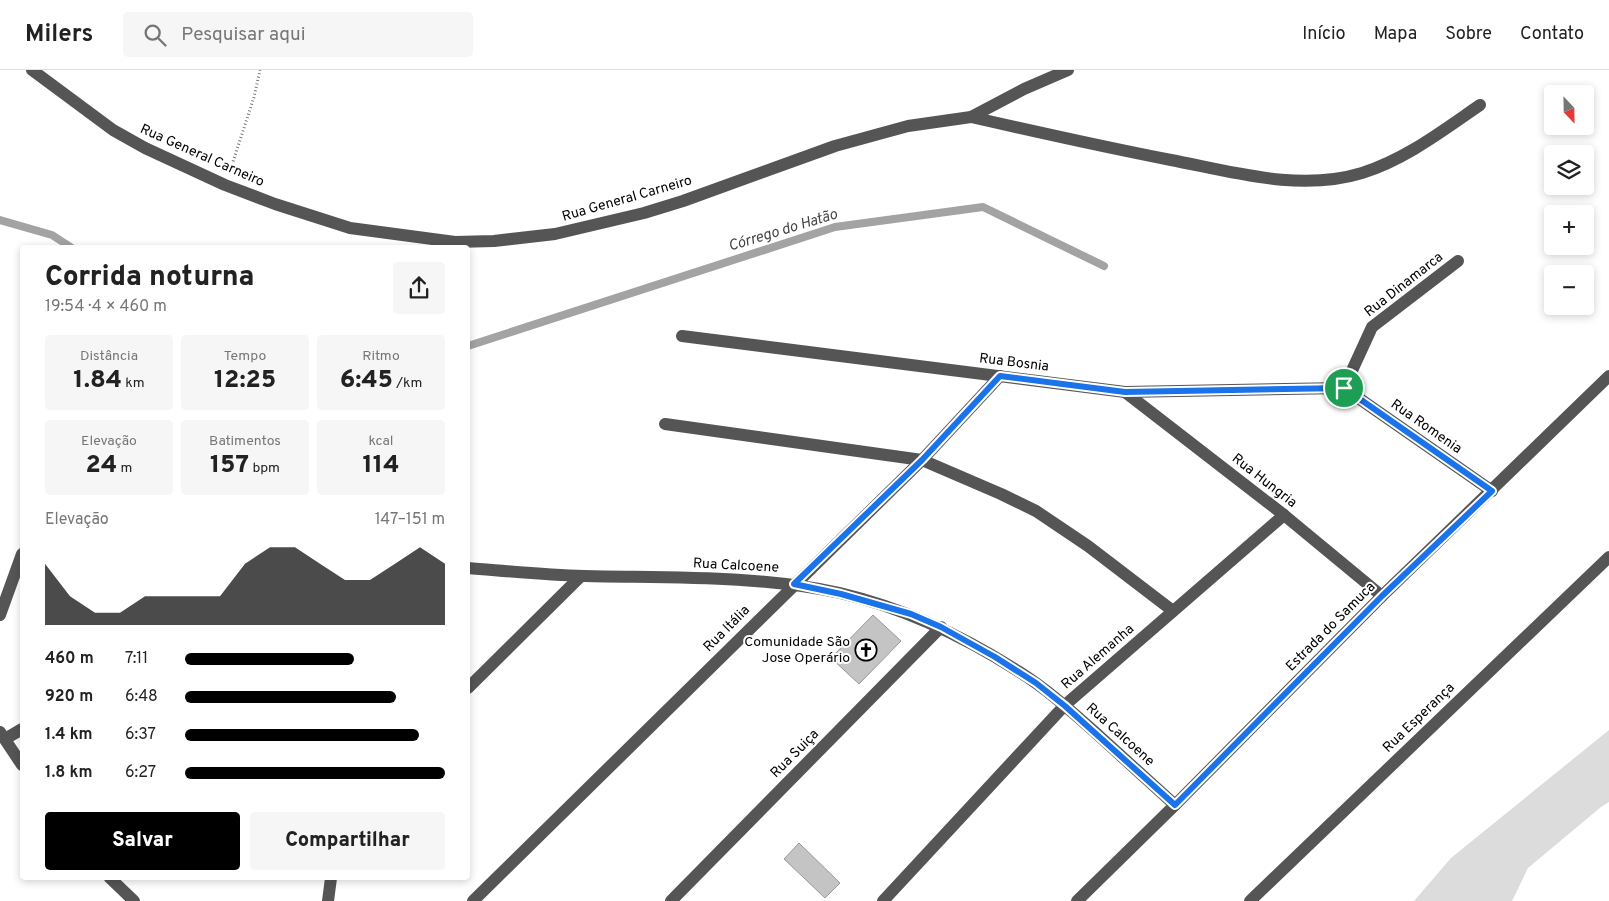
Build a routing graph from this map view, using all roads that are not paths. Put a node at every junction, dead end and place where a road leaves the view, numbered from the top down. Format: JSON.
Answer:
{"nodes":[{"id":1,"x":32,"y":70,"type":"edge"},
{"id":2,"x":1068,"y":70,"type":"edge"},
{"id":3,"x":1480,"y":105,"type":"dead end"},
{"id":4,"x":971,"y":117,"type":"junction"},
{"id":5,"x":1458,"y":262,"type":"dead end"},
{"id":6,"x":682,"y":336,"type":"dead end"},
{"id":7,"x":1000,"y":376,"type":"junction"},
{"id":8,"x":1609,"y":376,"type":"edge"},
{"id":9,"x":1344,"y":388,"type":"junction"},
{"id":10,"x":1125,"y":392,"type":"junction"},
{"id":11,"x":665,"y":424,"type":"dead end"},
{"id":12,"x":922,"y":460,"type":"junction"},
{"id":13,"x":1492,"y":491,"type":"junction"},
{"id":14,"x":1284,"y":515,"type":"junction"},
{"id":15,"x":1609,"y":556,"type":"edge"},
{"id":16,"x":20,"y":560,"type":"edge"},
{"id":17,"x":470,"y":568,"type":"edge"},
{"id":18,"x":581,"y":576,"type":"junction"},
{"id":19,"x":794,"y":584,"type":"junction"},
{"id":20,"x":1382,"y":596,"type":"junction"},
{"id":21,"x":1173,"y":611,"type":"junction"},
{"id":22,"x":0,"y":615,"type":"edge"},
{"id":23,"x":941,"y":627,"type":"junction"},
{"id":24,"x":470,"y":686,"type":"edge"},
{"id":25,"x":1065,"y":706,"type":"junction"},
{"id":26,"x":20,"y":730,"type":"edge"},
{"id":27,"x":3,"y":735,"type":"edge"},
{"id":28,"x":20,"y":762,"type":"edge"},
{"id":29,"x":1175,"y":805,"type":"junction"},
{"id":30,"x":112,"y":880,"type":"edge"},
{"id":31,"x":331,"y":880,"type":"edge"},
{"id":32,"x":328,"y":899,"type":"edge"},
{"id":33,"x":134,"y":901,"type":"edge"},
{"id":34,"x":473,"y":901,"type":"edge"},
{"id":35,"x":671,"y":901,"type":"edge"},
{"id":36,"x":883,"y":901,"type":"edge"},
{"id":37,"x":1077,"y":901,"type":"edge"},
{"id":38,"x":1250,"y":901,"type":"edge"}],
"edges":[{"from":1,"to":4,"type":"street","name":"Rua General Carneiro"},
{"from":2,"to":4,"type":"street","name":"Rua General Carneiro"},
{"from":3,"to":4,"type":"street"},
{"from":5,"to":9,"type":"street","name":"Rua Dinamarca"},
{"from":6,"to":7,"type":"street","name":"Rua Bosnia"},
{"from":7,"to":10,"type":"street","name":"Rua Bosnia"},
{"from":7,"to":12,"type":"street","name":"Rua Itália"},
{"from":8,"to":13,"type":"street","name":"Estrada do Samuca"},
{"from":9,"to":10,"type":"street","name":"Rua Bosnia"},
{"from":9,"to":13,"type":"street","name":"Rua Romenia"},
{"from":10,"to":14,"type":"street","name":"Rua Hungria"},
{"from":11,"to":12,"type":"street"},
{"from":12,"to":19,"type":"street","name":"Rua Itália"},
{"from":12,"to":21,"type":"street"},
{"from":13,"to":20,"type":"street","name":"Estrada do Samuca"},
{"from":14,"to":20,"type":"street","name":"Rua Hungria"},
{"from":14,"to":21,"type":"street","name":"Rua Alemanha"},
{"from":15,"to":38,"type":"street","name":"Rua Esperança"},
{"from":16,"to":22,"type":"street"},
{"from":17,"to":18,"type":"street","name":"Rua Calcoene"},
{"from":18,"to":19,"type":"street","name":"Rua Calcoene"},
{"from":18,"to":24,"type":"street"},
{"from":19,"to":23,"type":"street","name":"Rua Calcoene"},
{"from":19,"to":34,"type":"street","name":"Rua Itália"},
{"from":20,"to":29,"type":"street","name":"Estrada do Samuca"},
{"from":21,"to":25,"type":"street","name":"Rua Alemanha"},
{"from":23,"to":25,"type":"street","name":"Rua Calcoene"},
{"from":23,"to":35,"type":"street","name":"Rua Suiça"},
{"from":25,"to":29,"type":"street","name":"Rua Calcoene"},
{"from":25,"to":36,"type":"street","name":"Rua Alemanha"},
{"from":26,"to":27,"type":"street"},
{"from":27,"to":28,"type":"street"},
{"from":29,"to":37,"type":"street","name":"Estrada do Samuca"},
{"from":30,"to":33,"type":"street"},
{"from":31,"to":32,"type":"street"}]}
